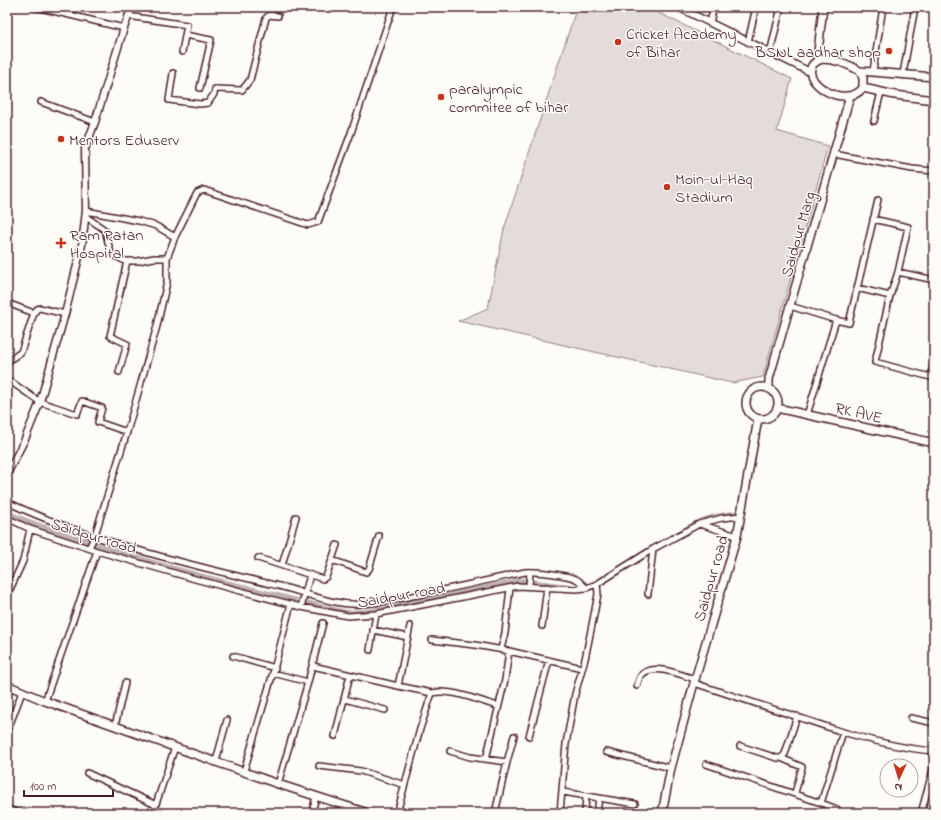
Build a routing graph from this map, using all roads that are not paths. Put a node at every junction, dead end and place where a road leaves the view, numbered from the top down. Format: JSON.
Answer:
{"nodes":[{"id":1,"x":36,"y":7,"type":"edge"},
{"id":2,"x":132,"y":7,"type":"edge"},
{"id":3,"x":393,"y":7,"type":"edge"},
{"id":4,"x":680,"y":7,"type":"edge"},
{"id":5,"x":714,"y":7,"type":"edge"},
{"id":6,"x":756,"y":7,"type":"edge"},
{"id":7,"x":781,"y":7,"type":"edge"},
{"id":8,"x":823,"y":7,"type":"edge"},
{"id":9,"x":883,"y":7,"type":"edge"},
{"id":10,"x":915,"y":7,"type":"edge"},
{"id":11,"x":128,"y":16,"type":"junction"},
{"id":12,"x":278,"y":16,"type":"dead end"},
{"id":13,"x":710,"y":22,"type":"junction"},
{"id":14,"x":124,"y":28,"type":"junction"},
{"id":15,"x":185,"y":35,"type":"junction"},
{"id":16,"x":748,"y":42,"type":"junction"},
{"id":17,"x":818,"y":46,"type":"junction"},
{"id":18,"x":182,"y":52,"type":"dead end"},
{"id":19,"x":770,"y":53,"type":"junction"},
{"id":20,"x":830,"y":59,"type":"junction"},
{"id":21,"x":817,"y":61,"type":"junction"},
{"id":22,"x":860,"y":71,"type":"junction"},
{"id":23,"x":873,"y":71,"type":"junction"},
{"id":24,"x":810,"y":72,"type":"junction"},
{"id":25,"x":173,"y":73,"type":"dead end"},
{"id":26,"x":903,"y":74,"type":"junction"},
{"id":27,"x":934,"y":77,"type":"edge"},
{"id":28,"x":200,"y":88,"type":"dead end"},
{"id":29,"x":864,"y":88,"type":"junction"},
{"id":30,"x":881,"y":92,"type":"junction"},
{"id":31,"x":850,"y":96,"type":"junction"},
{"id":32,"x":934,"y":100,"type":"edge"},
{"id":33,"x":41,"y":102,"type":"dead end"},
{"id":34,"x":874,"y":121,"type":"dead end"},
{"id":35,"x":95,"y":122,"type":"junction"},
{"id":36,"x":834,"y":154,"type":"junction"},
{"id":37,"x":934,"y":171,"type":"edge"},
{"id":38,"x":878,"y":200,"type":"dead end"},
{"id":39,"x":86,"y":214,"type":"junction"},
{"id":40,"x":873,"y":219,"type":"junction"},
{"id":41,"x":175,"y":237,"type":"junction"},
{"id":42,"x":167,"y":258,"type":"junction"},
{"id":43,"x":127,"y":261,"type":"junction"},
{"id":44,"x":898,"y":272,"type":"junction"},
{"id":45,"x":934,"y":280,"type":"edge"},
{"id":46,"x":857,"y":288,"type":"junction"},
{"id":47,"x":890,"y":296,"type":"junction"},
{"id":48,"x":7,"y":303,"type":"edge"},
{"id":49,"x":790,"y":306,"type":"junction"},
{"id":50,"x":34,"y":313,"type":"junction"},
{"id":51,"x":65,"y":314,"type":"junction"},
{"id":52,"x":836,"y":320,"type":"junction"},
{"id":53,"x":7,"y":362,"type":"edge"},
{"id":54,"x":934,"y":363,"type":"edge"},
{"id":55,"x":119,"y":372,"type":"dead end"},
{"id":56,"x":932,"y":377,"type":"edge"},
{"id":57,"x":7,"y":379,"type":"edge"},
{"id":58,"x":769,"y":379,"type":"junction"},
{"id":59,"x":760,"y":387,"type":"junction"},
{"id":60,"x":769,"y":389,"type":"junction"},
{"id":61,"x":40,"y":402,"type":"junction"},
{"id":62,"x":778,"y":408,"type":"junction"},
{"id":63,"x":807,"y":415,"type":"junction"},
{"id":64,"x":758,"y":419,"type":"junction"},
{"id":65,"x":127,"y":432,"type":"junction"},
{"id":66,"x":934,"y":443,"type":"edge"},
{"id":67,"x":7,"y":474,"type":"edge"},
{"id":68,"x":7,"y":502,"type":"edge"},
{"id":69,"x":741,"y":516,"type":"junction"},
{"id":70,"x":296,"y":517,"type":"dead end"},
{"id":71,"x":7,"y":518,"type":"edge"},
{"id":72,"x":699,"y":524,"type":"junction"},
{"id":73,"x":30,"y":529,"type":"junction"},
{"id":74,"x":95,"y":536,"type":"junction"},
{"id":75,"x":379,"y":536,"type":"dead end"},
{"id":76,"x":737,"y":536,"type":"junction"},
{"id":77,"x":337,"y":545,"type":"dead end"},
{"id":78,"x":90,"y":547,"type":"junction"},
{"id":79,"x":653,"y":549,"type":"junction"},
{"id":80,"x":97,"y":551,"type":"junction"},
{"id":81,"x":258,"y":558,"type":"dead end"},
{"id":82,"x":332,"y":560,"type":"junction"},
{"id":83,"x":282,"y":565,"type":"junction"},
{"id":84,"x":530,"y":574,"type":"junction"},
{"id":85,"x":310,"y":575,"type":"junction"},
{"id":86,"x":597,"y":584,"type":"junction"},
{"id":87,"x":530,"y":585,"type":"junction"},
{"id":88,"x":547,"y":587,"type":"junction"},
{"id":89,"x":510,"y":588,"type":"junction"},
{"id":90,"x":586,"y":588,"type":"junction"},
{"id":91,"x":648,"y":594,"type":"dead end"},
{"id":92,"x":304,"y":595,"type":"junction"},
{"id":93,"x":7,"y":596,"type":"edge"},
{"id":94,"x":291,"y":604,"type":"junction"},
{"id":95,"x":301,"y":605,"type":"junction"},
{"id":96,"x":361,"y":606,"type":"junction"},
{"id":97,"x":376,"y":614,"type":"junction"},
{"id":98,"x":361,"y":615,"type":"junction"},
{"id":99,"x":323,"y":623,"type":"dead end"},
{"id":100,"x":410,"y":626,"type":"dead end"},
{"id":101,"x":542,"y":626,"type":"dead end"},
{"id":102,"x":373,"y":630,"type":"junction"},
{"id":103,"x":408,"y":637,"type":"junction"},
{"id":104,"x":432,"y":640,"type":"dead end"},
{"id":105,"x":501,"y":649,"type":"junction"},
{"id":106,"x":370,"y":650,"type":"dead end"},
{"id":107,"x":509,"y":651,"type":"junction"},
{"id":108,"x":233,"y":656,"type":"dead end"},
{"id":109,"x":549,"y":660,"type":"junction"},
{"id":110,"x":313,"y":666,"type":"junction"},
{"id":111,"x":582,"y":668,"type":"junction"},
{"id":112,"x":274,"y":670,"type":"junction"},
{"id":113,"x":350,"y":675,"type":"junction"},
{"id":114,"x":695,"y":681,"type":"junction"},
{"id":115,"x":308,"y":682,"type":"junction"},
{"id":116,"x":124,"y":683,"type":"dead end"},
{"id":117,"x":7,"y":685,"type":"edge"},
{"id":118,"x":398,"y":686,"type":"junction"},
{"id":119,"x":637,"y":686,"type":"dead end"},
{"id":120,"x":22,"y":692,"type":"junction"},
{"id":121,"x":432,"y":693,"type":"junction"},
{"id":122,"x":345,"y":699,"type":"junction"},
{"id":123,"x":45,"y":701,"type":"junction"},
{"id":124,"x":498,"y":706,"type":"junction"},
{"id":125,"x":385,"y":710,"type":"dead end"},
{"id":126,"x":797,"y":716,"type":"junction"},
{"id":127,"x":911,"y":718,"type":"dead end"},
{"id":128,"x":227,"y":720,"type":"dead end"},
{"id":129,"x":934,"y":723,"type":"edge"},
{"id":130,"x":115,"y":726,"type":"junction"},
{"id":131,"x":7,"y":732,"type":"edge"},
{"id":132,"x":842,"y":732,"type":"junction"},
{"id":133,"x":335,"y":736,"type":"dead end"},
{"id":134,"x":514,"y":736,"type":"dead end"},
{"id":135,"x":529,"y":736,"type":"dead end"},
{"id":136,"x":740,"y":746,"type":"dead end"},
{"id":137,"x":175,"y":747,"type":"junction"},
{"id":138,"x":450,"y":751,"type":"dead end"},
{"id":139,"x":934,"y":751,"type":"edge"},
{"id":140,"x":606,"y":752,"type":"dead end"},
{"id":141,"x":781,"y":758,"type":"junction"},
{"id":142,"x":486,"y":759,"type":"junction"},
{"id":143,"x":216,"y":761,"type":"junction"},
{"id":144,"x":507,"y":762,"type":"junction"},
{"id":145,"x":706,"y":764,"type":"dead end"},
{"id":146,"x":319,"y":766,"type":"dead end"},
{"id":147,"x":934,"y":766,"type":"edge"},
{"id":148,"x":672,"y":768,"type":"junction"},
{"id":149,"x":244,"y":771,"type":"junction"},
{"id":150,"x":87,"y":773,"type":"dead end"},
{"id":151,"x":278,"y":784,"type":"junction"},
{"id":152,"x":404,"y":785,"type":"junction"},
{"id":153,"x":563,"y":792,"type":"junction"},
{"id":154,"x":795,"y":793,"type":"junction"},
{"id":155,"x":316,"y":796,"type":"junction"},
{"id":156,"x":586,"y":796,"type":"junction"},
{"id":157,"x":599,"y":798,"type":"junction"},
{"id":158,"x":821,"y":803,"type":"junction"},
{"id":159,"x":635,"y":804,"type":"dead end"},
{"id":160,"x":156,"y":805,"type":"junction"},
{"id":161,"x":7,"y":810,"type":"edge"},
{"id":162,"x":584,"y":811,"type":"dead end"},
{"id":163,"x":20,"y":813,"type":"edge"},
{"id":164,"x":153,"y":813,"type":"edge"},
{"id":165,"x":312,"y":813,"type":"edge"},
{"id":166,"x":368,"y":813,"type":"edge"},
{"id":167,"x":397,"y":813,"type":"edge"},
{"id":168,"x":496,"y":813,"type":"edge"},
{"id":169,"x":560,"y":813,"type":"edge"},
{"id":170,"x":597,"y":813,"type":"edge"},
{"id":171,"x":662,"y":813,"type":"edge"},
{"id":172,"x":836,"y":813,"type":"edge"},
{"id":173,"x":920,"y":813,"type":"edge"}],
"edges":[{"from":1,"to":14,"type":"street"},
{"from":2,"to":11,"type":"street"},
{"from":3,"to":41,"type":"street"},
{"from":4,"to":13,"type":"street"},
{"from":5,"to":13,"type":"street"},
{"from":6,"to":16,"type":"street"},
{"from":7,"to":19,"type":"street"},
{"from":8,"to":17,"type":"main road"},
{"from":9,"to":23,"type":"street"},
{"from":10,"to":26,"type":"street"},
{"from":11,"to":14,"type":"street"},
{"from":11,"to":15,"type":"street"},
{"from":12,"to":25,"type":"street"},
{"from":13,"to":16,"type":"street"},
{"from":14,"to":35,"type":"street"},
{"from":15,"to":18,"type":"street"},
{"from":15,"to":28,"type":"street"},
{"from":16,"to":19,"type":"street"},
{"from":17,"to":20,"type":"main road"},
{"from":17,"to":21,"type":"main road"},
{"from":19,"to":24,"type":"street"},
{"from":20,"to":21,"type":"main road"},
{"from":20,"to":22,"type":"main road"},
{"from":21,"to":24,"type":"main road"},
{"from":22,"to":23,"type":"main road"},
{"from":22,"to":29,"type":"main road"},
{"from":23,"to":26,"type":"main road"},
{"from":24,"to":31,"type":"main road"},
{"from":26,"to":27,"type":"main road"},
{"from":29,"to":30,"type":"main road"},
{"from":29,"to":31,"type":"main road"},
{"from":30,"to":32,"type":"main road"},
{"from":30,"to":34,"type":"street"},
{"from":31,"to":36,"type":"main road","name":"Saidpur Marg"},
{"from":33,"to":35,"type":"street"},
{"from":35,"to":39,"type":"street"},
{"from":36,"to":37,"type":"street"},
{"from":36,"to":49,"type":"main road","name":"Saidpur Marg"},
{"from":38,"to":40,"type":"street"},
{"from":39,"to":41,"type":"street"},
{"from":39,"to":43,"type":"street"},
{"from":39,"to":51,"type":"street"},
{"from":40,"to":44,"type":"street"},
{"from":40,"to":46,"type":"street"},
{"from":41,"to":42,"type":"street"},
{"from":42,"to":43,"type":"street"},
{"from":42,"to":65,"type":"street"},
{"from":43,"to":55,"type":"street"},
{"from":44,"to":45,"type":"street"},
{"from":44,"to":47,"type":"street"},
{"from":46,"to":47,"type":"street"},
{"from":46,"to":52,"type":"street"},
{"from":47,"to":56,"type":"street"},
{"from":48,"to":50,"type":"street"},
{"from":49,"to":52,"type":"street"},
{"from":49,"to":58,"type":"main road","name":"Saidpur Marg"},
{"from":50,"to":51,"type":"street"},
{"from":50,"to":53,"type":"street"},
{"from":51,"to":61,"type":"street"},
{"from":52,"to":63,"type":"street"},
{"from":54,"to":56,"type":"street"},
{"from":57,"to":61,"type":"street"},
{"from":58,"to":59,"type":"main road"},
{"from":58,"to":60,"type":"main road","name":"Saidpur Marg"},
{"from":59,"to":60,"type":"main road"},
{"from":59,"to":64,"type":"main road"},
{"from":60,"to":62,"type":"main road"},
{"from":61,"to":65,"type":"street"},
{"from":61,"to":67,"type":"street"},
{"from":62,"to":63,"type":"main road","name":"RK AVE"},
{"from":62,"to":64,"type":"main road"},
{"from":63,"to":66,"type":"main road","name":"RK AVE"},
{"from":64,"to":69,"type":"main road","name":"Saidpur road"},
{"from":65,"to":74,"type":"street"},
{"from":68,"to":74,"type":"street"},
{"from":69,"to":72,"type":"street","name":"Saidpur road"},
{"from":69,"to":76,"type":"main road","name":"Saidpur road"},
{"from":70,"to":83,"type":"street"},
{"from":71,"to":73,"type":"street","name":"Saidpur road"},
{"from":72,"to":76,"type":"street"},
{"from":72,"to":79,"type":"street","name":"Saidpur road"},
{"from":73,"to":78,"type":"street","name":"Saidpur road"},
{"from":73,"to":93,"type":"street"},
{"from":74,"to":78,"type":"street"},
{"from":74,"to":92,"type":"street"},
{"from":75,"to":82,"type":"street"},
{"from":76,"to":114,"type":"main road","name":"Saidpur road"},
{"from":77,"to":82,"type":"street"},
{"from":78,"to":80,"type":"street","name":"Saidpur road"},
{"from":79,"to":86,"type":"street","name":"Saidpur road"},
{"from":79,"to":91,"type":"street"},
{"from":80,"to":94,"type":"street","name":"Saidpur road"},
{"from":80,"to":123,"type":"street"},
{"from":81,"to":83,"type":"street"},
{"from":82,"to":85,"type":"street"},
{"from":83,"to":85,"type":"street"},
{"from":84,"to":87,"type":"street"},
{"from":84,"to":90,"type":"street"},
{"from":84,"to":96,"type":"street"},
{"from":85,"to":92,"type":"street"},
{"from":86,"to":90,"type":"street","name":"Saidpur road"},
{"from":86,"to":111,"type":"street"},
{"from":87,"to":88,"type":"street","name":"Saidpur road"},
{"from":87,"to":89,"type":"street","name":"Saidpur road"},
{"from":88,"to":90,"type":"street","name":"Saidpur road"},
{"from":88,"to":101,"type":"street"},
{"from":89,"to":97,"type":"street","name":"Saidpur road"},
{"from":89,"to":105,"type":"street"},
{"from":92,"to":95,"type":"street"},
{"from":92,"to":96,"type":"street"},
{"from":94,"to":95,"type":"street","name":"Saidpur road"},
{"from":94,"to":112,"type":"street"},
{"from":95,"to":98,"type":"street","name":"Saidpur road"},
{"from":96,"to":98,"type":"street"},
{"from":97,"to":98,"type":"street","name":"Saidpur road"},
{"from":97,"to":102,"type":"street"},
{"from":99,"to":110,"type":"street"},
{"from":100,"to":103,"type":"street"},
{"from":102,"to":103,"type":"street"},
{"from":102,"to":106,"type":"street"},
{"from":103,"to":118,"type":"street"},
{"from":104,"to":105,"type":"street"},
{"from":105,"to":107,"type":"street"},
{"from":107,"to":109,"type":"street"},
{"from":107,"to":124,"type":"street"},
{"from":108,"to":112,"type":"street"},
{"from":109,"to":111,"type":"street"},
{"from":109,"to":135,"type":"street"},
{"from":110,"to":113,"type":"street"},
{"from":110,"to":115,"type":"street"},
{"from":111,"to":153,"type":"street"},
{"from":112,"to":115,"type":"street"},
{"from":112,"to":149,"type":"street"},
{"from":113,"to":118,"type":"street"},
{"from":113,"to":122,"type":"street"},
{"from":114,"to":119,"type":"street"},
{"from":114,"to":126,"type":"street"},
{"from":114,"to":148,"type":"main road","name":"Saidpur road"},
{"from":115,"to":151,"type":"street"},
{"from":116,"to":130,"type":"street"},
{"from":117,"to":120,"type":"main road"},
{"from":118,"to":121,"type":"street"},
{"from":120,"to":123,"type":"main road"},
{"from":120,"to":131,"type":"street"},
{"from":121,"to":124,"type":"street"},
{"from":121,"to":152,"type":"street"},
{"from":122,"to":125,"type":"street"},
{"from":122,"to":133,"type":"street"},
{"from":123,"to":130,"type":"main road"},
{"from":124,"to":142,"type":"street"},
{"from":126,"to":132,"type":"street"},
{"from":126,"to":141,"type":"street"},
{"from":127,"to":129,"type":"street"},
{"from":128,"to":143,"type":"street"},
{"from":130,"to":137,"type":"main road"},
{"from":132,"to":139,"type":"street"},
{"from":132,"to":158,"type":"street"},
{"from":134,"to":144,"type":"street"},
{"from":136,"to":141,"type":"street"},
{"from":137,"to":143,"type":"main road"},
{"from":137,"to":160,"type":"street"},
{"from":138,"to":142,"type":"street"},
{"from":140,"to":148,"type":"street"},
{"from":141,"to":154,"type":"street"},
{"from":142,"to":144,"type":"street"},
{"from":143,"to":149,"type":"main road"},
{"from":144,"to":168,"type":"street"},
{"from":145,"to":154,"type":"street"},
{"from":146,"to":152,"type":"street"},
{"from":147,"to":173,"type":"street"},
{"from":148,"to":171,"type":"main road","name":"Saidpur road"},
{"from":149,"to":151,"type":"main road"},
{"from":150,"to":160,"type":"street"},
{"from":151,"to":155,"type":"main road"},
{"from":152,"to":167,"type":"street"},
{"from":153,"to":156,"type":"street"},
{"from":153,"to":169,"type":"street"},
{"from":154,"to":158,"type":"street"},
{"from":155,"to":165,"type":"street"},
{"from":155,"to":166,"type":"main road"},
{"from":156,"to":157,"type":"street"},
{"from":156,"to":162,"type":"street"},
{"from":157,"to":159,"type":"street"},
{"from":157,"to":170,"type":"street"},
{"from":158,"to":172,"type":"street"},
{"from":160,"to":164,"type":"street"},
{"from":161,"to":163,"type":"street"}]}
